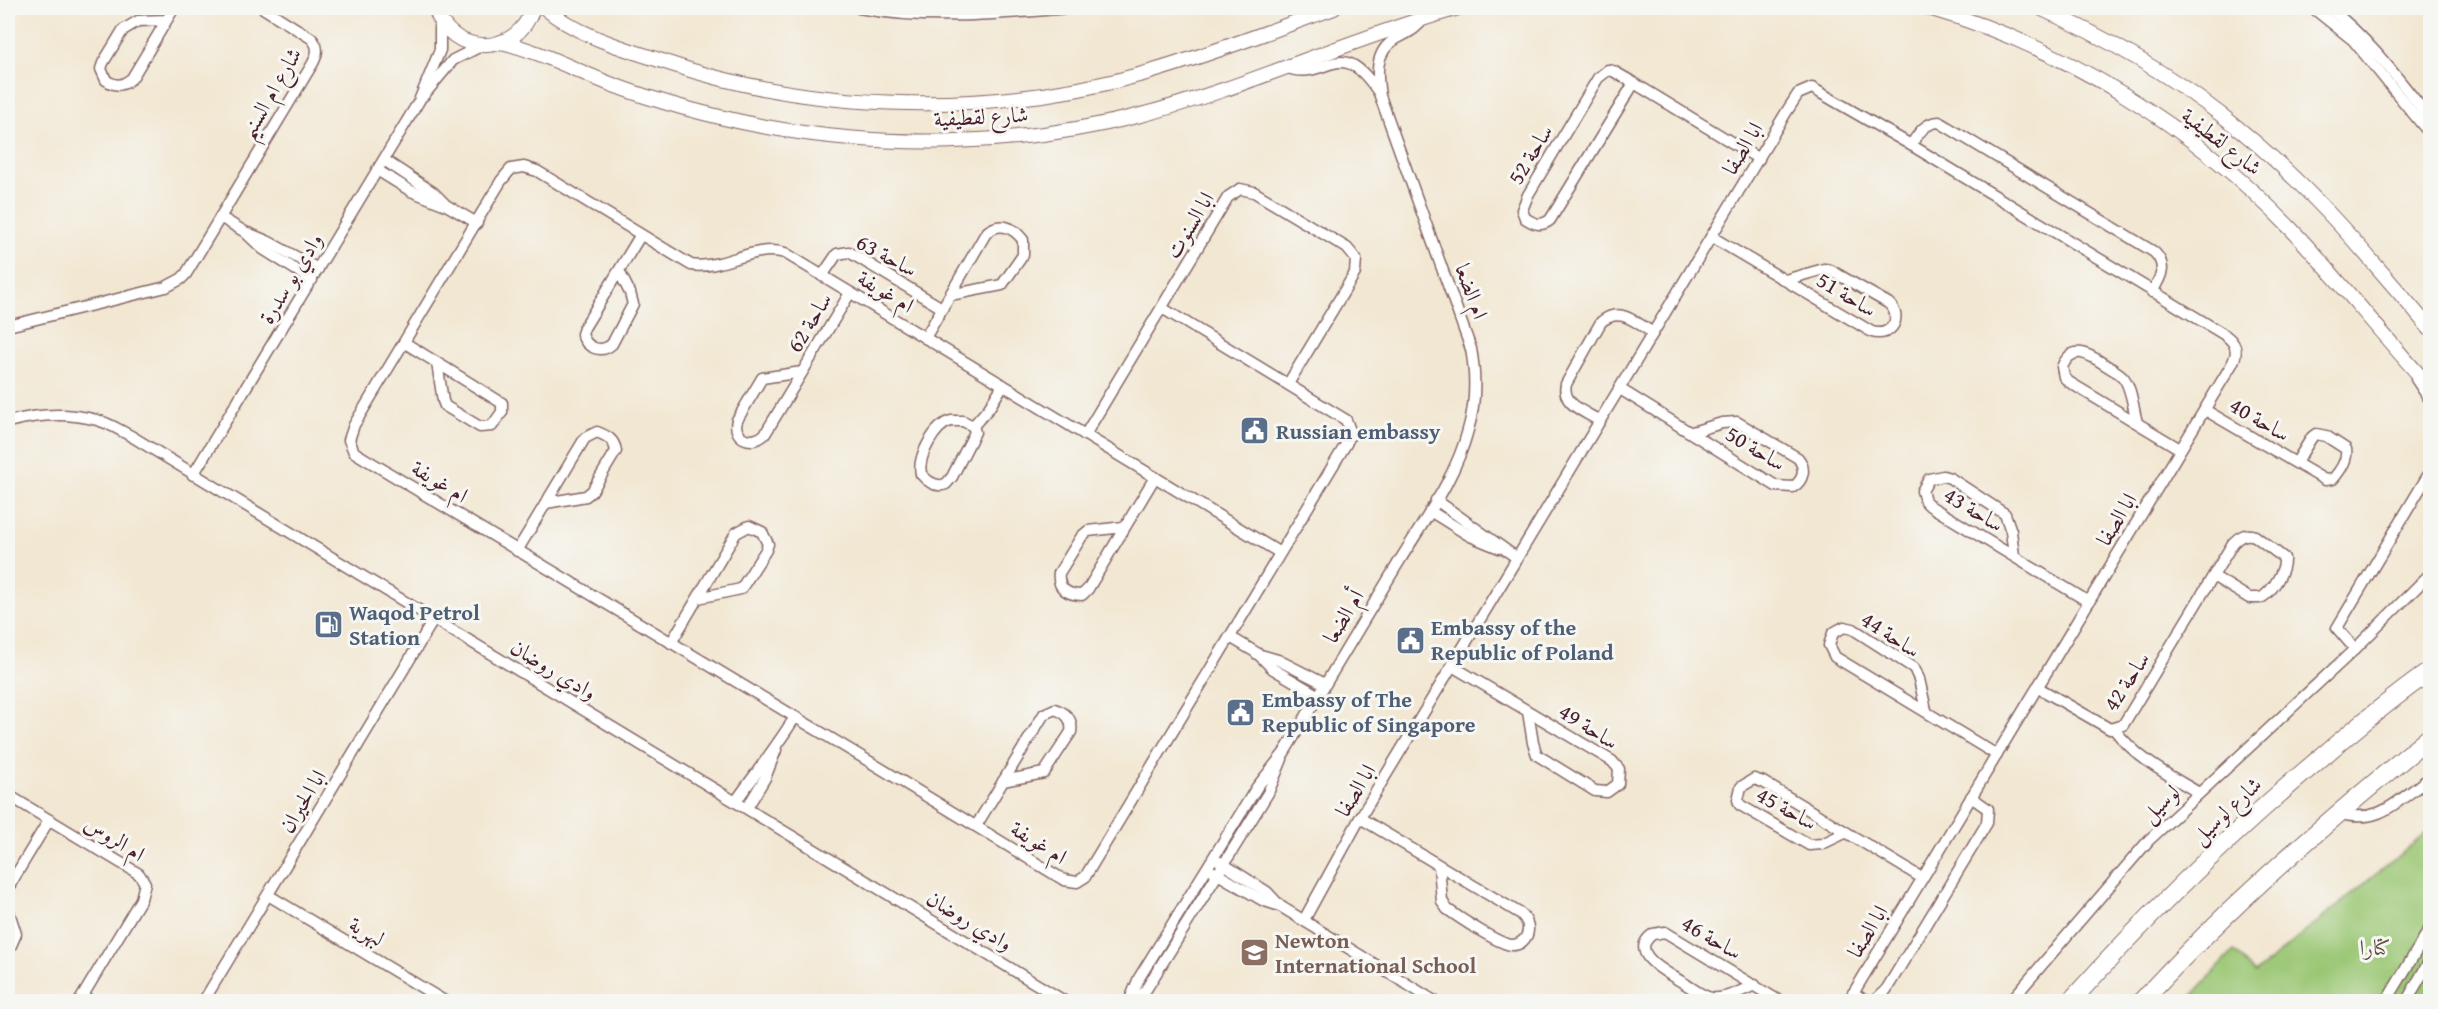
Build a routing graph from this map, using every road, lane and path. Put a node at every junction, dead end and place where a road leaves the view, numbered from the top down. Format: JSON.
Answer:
{"nodes":[{"id":1,"x":174,"y":8,"type":"edge"},
{"id":2,"x":263,"y":8,"type":"edge"},
{"id":3,"x":532,"y":8,"type":"edge"},
{"id":4,"x":545,"y":8,"type":"edge"},
{"id":5,"x":859,"y":8,"type":"edge"},
{"id":6,"x":1069,"y":8,"type":"edge"},
{"id":7,"x":1334,"y":8,"type":"edge"},
{"id":8,"x":1458,"y":8,"type":"edge"},
{"id":9,"x":1929,"y":8,"type":"edge"},
{"id":10,"x":2040,"y":8,"type":"edge"},
{"id":11,"x":2313,"y":8,"type":"edge"},
{"id":12,"x":2329,"y":8,"type":"edge"},
{"id":13,"x":890,"y":10,"type":"edge"},
{"id":14,"x":978,"y":11,"type":"edge"},
{"id":15,"x":438,"y":14,"type":"edge"},
{"id":16,"x":1424,"y":17,"type":"junction"},
{"id":17,"x":166,"y":20,"type":"junction"},
{"id":18,"x":2352,"y":32,"type":"junction"},
{"id":19,"x":501,"y":42,"type":"junction"},
{"id":20,"x":483,"y":45,"type":"junction"},
{"id":21,"x":1285,"y":67,"type":"junction"},
{"id":22,"x":1634,"y":83,"type":"junction"},
{"id":23,"x":1380,"y":96,"type":"junction"},
{"id":24,"x":419,"y":101,"type":"junction"},
{"id":25,"x":2430,"y":119,"type":"edge"},
{"id":26,"x":2430,"y":134,"type":"edge"},
{"id":27,"x":1911,"y":145,"type":"junction"},
{"id":28,"x":1759,"y":159,"type":"junction"},
{"id":29,"x":384,"y":160,"type":"junction"},
{"id":30,"x":377,"y":170,"type":"junction"},
{"id":31,"x":446,"y":205,"type":"junction"},
{"id":32,"x":220,"y":217,"type":"junction"},
{"id":33,"x":477,"y":223,"type":"junction"},
{"id":34,"x":245,"y":232,"type":"junction"},
{"id":35,"x":640,"y":236,"type":"junction"},
{"id":36,"x":1712,"y":237,"type":"junction"},
{"id":37,"x":318,"y":269,"type":"junction"},
{"id":38,"x":619,"y":272,"type":"junction"},
{"id":39,"x":822,"y":276,"type":"junction"},
{"id":40,"x":312,"y":280,"type":"junction"},
{"id":41,"x":1785,"y":280,"type":"junction"},
{"id":42,"x":2152,"y":292,"type":"junction"},
{"id":43,"x":850,"y":293,"type":"junction"},
{"id":44,"x":950,"y":296,"type":"junction"},
{"id":45,"x":942,"y":308,"type":"junction"},
{"id":46,"x":1162,"y":308,"type":"junction"},
{"id":47,"x":8,"y":326,"type":"edge"},
{"id":48,"x":2430,"y":329,"type":"edge"},
{"id":49,"x":1653,"y":333,"type":"junction"},
{"id":50,"x":925,"y":338,"type":"junction"},
{"id":51,"x":405,"y":344,"type":"junction"},
{"id":52,"x":2391,"y":345,"type":"junction"},
{"id":53,"x":437,"y":363,"type":"junction"},
{"id":54,"x":802,"y":372,"type":"junction"},
{"id":55,"x":1288,"y":384,"type":"junction"},
{"id":56,"x":1003,"y":385,"type":"junction"},
{"id":57,"x":2430,"y":387,"type":"edge"},
{"id":58,"x":1620,"y":389,"type":"junction"},
{"id":59,"x":2430,"y":400,"type":"edge"},
{"id":60,"x":2205,"y":410,"type":"junction"},
{"id":61,"x":1600,"y":421,"type":"junction"},
{"id":62,"x":8,"y":422,"type":"edge"},
{"id":63,"x":2137,"y":422,"type":"junction"},
{"id":64,"x":973,"y":426,"type":"junction"},
{"id":65,"x":1692,"y":432,"type":"junction"},
{"id":66,"x":1085,"y":435,"type":"junction"},
{"id":67,"x":2180,"y":449,"type":"junction"},
{"id":68,"x":2296,"y":463,"type":"junction"},
{"id":69,"x":2430,"y":472,"type":"edge"},
{"id":70,"x":193,"y":475,"type":"junction"},
{"id":71,"x":1155,"y":477,"type":"junction"},
{"id":72,"x":1436,"y":500,"type":"junction"},
{"id":73,"x":546,"y":503,"type":"junction"},
{"id":74,"x":1430,"y":511,"type":"junction"},
{"id":75,"x":1124,"y":527,"type":"junction"},
{"id":76,"x":1502,"y":549,"type":"junction"},
{"id":77,"x":518,"y":550,"type":"junction"},
{"id":78,"x":1280,"y":553,"type":"junction"},
{"id":79,"x":2014,"y":556,"type":"junction"},
{"id":80,"x":1517,"y":558,"type":"junction"},
{"id":81,"x":2430,"y":574,"type":"edge"},
{"id":82,"x":2213,"y":576,"type":"junction"},
{"id":83,"x":698,"y":598,"type":"junction"},
{"id":84,"x":2089,"y":602,"type":"junction"},
{"id":85,"x":434,"y":619,"type":"junction"},
{"id":86,"x":1230,"y":636,"type":"junction"},
{"id":87,"x":671,"y":643,"type":"junction"},
{"id":88,"x":2355,"y":649,"type":"junction"},
{"id":89,"x":1257,"y":654,"type":"junction"},
{"id":90,"x":2430,"y":660,"type":"edge"},
{"id":91,"x":1452,"y":666,"type":"junction"},
{"id":92,"x":2423,"y":676,"type":"edge"},
{"id":93,"x":1325,"y":684,"type":"junction"},
{"id":94,"x":2037,"y":687,"type":"junction"},
{"id":95,"x":1319,"y":696,"type":"junction"},
{"id":96,"x":1926,"y":710,"type":"junction"},
{"id":97,"x":1528,"y":712,"type":"junction"},
{"id":98,"x":795,"y":717,"type":"junction"},
{"id":99,"x":2114,"y":729,"type":"junction"},
{"id":100,"x":2430,"y":737,"type":"edge"},
{"id":101,"x":777,"y":746,"type":"junction"},
{"id":102,"x":1284,"y":753,"type":"junction"},
{"id":103,"x":1997,"y":754,"type":"junction"},
{"id":104,"x":2430,"y":778,"type":"edge"},
{"id":105,"x":1003,"y":781,"type":"junction"},
{"id":106,"x":2199,"y":793,"type":"junction"},
{"id":107,"x":8,"y":795,"type":"edge"},
{"id":108,"x":1971,"y":796,"type":"junction"},
{"id":109,"x":736,"y":801,"type":"junction"},
{"id":110,"x":747,"y":808,"type":"junction"},
{"id":111,"x":2338,"y":813,"type":"junction"},
{"id":112,"x":1360,"y":818,"type":"junction"},
{"id":113,"x":49,"y":820,"type":"junction"},
{"id":114,"x":976,"y":826,"type":"junction"},
{"id":115,"x":1845,"y":833,"type":"junction"},
{"id":116,"x":1214,"y":858,"type":"junction"},
{"id":117,"x":1439,"y":866,"type":"junction"},
{"id":118,"x":1208,"y":868,"type":"junction"},
{"id":119,"x":1221,"y":869,"type":"junction"},
{"id":120,"x":1922,"y":878,"type":"junction"},
{"id":121,"x":8,"y":888,"type":"edge"},
{"id":122,"x":268,"y":895,"type":"junction"},
{"id":123,"x":8,"y":909,"type":"edge"},
{"id":124,"x":1304,"y":920,"type":"junction"},
{"id":125,"x":2430,"y":928,"type":"edge"},
{"id":126,"x":8,"y":952,"type":"edge"},
{"id":127,"x":2430,"y":960,"type":"edge"},
{"id":128,"x":1755,"y":985,"type":"junction"},
{"id":129,"x":1850,"y":997,"type":"edge"},
{"id":130,"x":79,"y":1002,"type":"edge"},
{"id":131,"x":203,"y":1002,"type":"edge"},
{"id":132,"x":446,"y":1002,"type":"edge"},
{"id":133,"x":1066,"y":1002,"type":"edge"},
{"id":134,"x":1129,"y":1002,"type":"edge"},
{"id":135,"x":1136,"y":1002,"type":"edge"},
{"id":136,"x":1436,"y":1002,"type":"edge"},
{"id":137,"x":1781,"y":1002,"type":"edge"},
{"id":138,"x":1868,"y":1002,"type":"edge"},
{"id":139,"x":1873,"y":1002,"type":"edge"},
{"id":140,"x":2010,"y":1002,"type":"edge"},
{"id":141,"x":2070,"y":1002,"type":"edge"},
{"id":142,"x":2141,"y":1002,"type":"edge"},
{"id":143,"x":2386,"y":1002,"type":"edge"},
{"id":144,"x":2406,"y":1002,"type":"edge"}],
"edges":[{"from":1,"to":17,"type":"street"},
{"from":2,"to":32,"type":"street","name":"شارع ام السنيم"},
{"from":3,"to":19,"type":"street"},
{"from":4,"to":7,"type":"street","name":"شارع لقطيفية"},
{"from":5,"to":13,"type":"street"},
{"from":6,"to":14,"type":"street"},
{"from":8,"to":16,"type":"street","name":"شارع لقطيفية"},
{"from":9,"to":52,"type":"street","name":"شارع لقطيفية"},
{"from":10,"to":48,"type":"street","name":"شارع لقطيفية"},
{"from":11,"to":18,"type":"street"},
{"from":12,"to":18,"type":"street"},
{"from":13,"to":14,"type":"street"},
{"from":15,"to":20,"type":"street"},
{"from":15,"to":24,"type":"street","name":"وادي بو سدرة"},
{"from":16,"to":21,"type":"street","name":"شارع لقطيفية"},
{"from":16,"to":23,"type":"street","name":"ام الضعا"},
{"from":17,"to":17,"type":"street"},
{"from":18,"to":25,"type":"street"},
{"from":18,"to":26,"type":"street"},
{"from":19,"to":20,"type":"street"},
{"from":19,"to":21,"type":"street","name":"شارع لقطيفية"},
{"from":20,"to":24,"type":"street","name":"وادي بو سدرة"},
{"from":21,"to":23,"type":"street","name":"ام الضعا"},
{"from":22,"to":22,"type":"street","name":"ساحة 52"},
{"from":22,"to":28,"type":"street","name":"ساحة 52"},
{"from":23,"to":72,"type":"street","name":"ام الضعا"},
{"from":24,"to":29,"type":"street","name":"وادي بو سدرة"},
{"from":27,"to":28,"type":"street","name":"ابا الصفا"},
{"from":27,"to":42,"type":"street","name":"ابا الصفا"},
{"from":27,"to":42,"type":"street"},
{"from":28,"to":36,"type":"street","name":"ابا الصفا"},
{"from":29,"to":30,"type":"street","name":"وادي بو سدرة"},
{"from":29,"to":31,"type":"street"},
{"from":30,"to":31,"type":"street"},
{"from":30,"to":37,"type":"street","name":"وادي بو سدرة"},
{"from":31,"to":33,"type":"street"},
{"from":32,"to":34,"type":"street"},
{"from":32,"to":47,"type":"street","name":"شارع ام السنيم"},
{"from":33,"to":35,"type":"street","name":"ام غويفة"},
{"from":33,"to":51,"type":"street","name":"ام غويفة"},
{"from":34,"to":37,"type":"street"},
{"from":34,"to":40,"type":"street"},
{"from":35,"to":38,"type":"street"},
{"from":35,"to":39,"type":"street","name":"ام غويفة"},
{"from":36,"to":41,"type":"street","name":"ساحة 51"},
{"from":36,"to":49,"type":"street","name":"ابا الصفا"},
{"from":37,"to":40,"type":"street","name":"وادي بو سدرة"},
{"from":38,"to":38,"type":"street"},
{"from":39,"to":43,"type":"street","name":"ام غويفة"},
{"from":39,"to":45,"type":"street","name":"ساحة 63"},
{"from":40,"to":70,"type":"street","name":"وادي بو سدرة"},
{"from":41,"to":41,"type":"street","name":"ساحة 51"},
{"from":42,"to":60,"type":"street","name":"ابا الصفا"},
{"from":43,"to":50,"type":"street","name":"ام غويفة"},
{"from":43,"to":54,"type":"street","name":"ساحة 62"},
{"from":44,"to":44,"type":"street"},
{"from":44,"to":45,"type":"street"},
{"from":45,"to":50,"type":"street"},
{"from":46,"to":55,"type":"street","name":"ام غويفة"},
{"from":46,"to":55,"type":"street","name":"ابا السنوت"},
{"from":46,"to":66,"type":"street","name":"ابا السنوت"},
{"from":49,"to":58,"type":"street","name":"ابا الصفا"},
{"from":49,"to":61,"type":"street"},
{"from":50,"to":56,"type":"street","name":"ام غويفة"},
{"from":51,"to":53,"type":"street"},
{"from":51,"to":77,"type":"street","name":"ام غويفة"},
{"from":52,"to":57,"type":"street","name":"شارع لقطيفية"},
{"from":52,"to":59,"type":"street"},
{"from":53,"to":53,"type":"street"},
{"from":54,"to":54,"type":"street","name":"ساحة 62"},
{"from":55,"to":78,"type":"street","name":"ام غويفة"},
{"from":56,"to":64,"type":"street"},
{"from":56,"to":66,"type":"street","name":"ام غويفة"},
{"from":58,"to":61,"type":"street","name":"ابا الصفا"},
{"from":58,"to":65,"type":"street","name":"ساحة 50"},
{"from":60,"to":67,"type":"street","name":"ابا الصفا"},
{"from":60,"to":68,"type":"street","name":"ساحة 40"},
{"from":61,"to":80,"type":"street","name":"ابا الصفا"},
{"from":62,"to":70,"type":"street","name":"وادي روضان"},
{"from":63,"to":63,"type":"street"},
{"from":63,"to":67,"type":"street"},
{"from":64,"to":64,"type":"street"},
{"from":65,"to":65,"type":"street","name":"ساحة 50"},
{"from":66,"to":71,"type":"street","name":"ام غويفة"},
{"from":67,"to":84,"type":"street","name":"ابا الصفا"},
{"from":68,"to":68,"type":"street","name":"ساحة 40"},
{"from":69,"to":88,"type":"street"},
{"from":70,"to":85,"type":"street","name":"وادي روضان"},
{"from":71,"to":75,"type":"street"},
{"from":71,"to":78,"type":"street","name":"ام غويفة"},
{"from":72,"to":74,"type":"street","name":"أم الضعا"},
{"from":72,"to":76,"type":"street"},
{"from":73,"to":73,"type":"street"},
{"from":73,"to":77,"type":"street"},
{"from":74,"to":76,"type":"street"},
{"from":74,"to":93,"type":"street","name":"أم الضعا"},
{"from":75,"to":75,"type":"street"},
{"from":76,"to":80,"type":"street"},
{"from":77,"to":87,"type":"street","name":"ام غويفة"},
{"from":78,"to":86,"type":"street","name":"ام غويفة"},
{"from":79,"to":79,"type":"street","name":"ساحة 43"},
{"from":79,"to":84,"type":"street","name":"ساحة 43"},
{"from":80,"to":91,"type":"street","name":"ابا الصفا"},
{"from":81,"to":88,"type":"street","name":"لوسيل"},
{"from":82,"to":82,"type":"street","name":"ساحة 42"},
{"from":82,"to":99,"type":"street","name":"ساحة 42"},
{"from":83,"to":83,"type":"street"},
{"from":83,"to":87,"type":"street"},
{"from":84,"to":94,"type":"street","name":"ابا الصفا"},
{"from":85,"to":109,"type":"street","name":"وادي روضان"},
{"from":85,"to":122,"type":"street","name":"ابا الحيران"},
{"from":86,"to":89,"type":"street"},
{"from":86,"to":114,"type":"street","name":"ام غويفة"},
{"from":87,"to":98,"type":"street","name":"ام غويفة"},
{"from":88,"to":106,"type":"street","name":"لوسيل"},
{"from":89,"to":93,"type":"street"},
{"from":89,"to":95,"type":"street"},
{"from":90,"to":92,"type":"street"},
{"from":91,"to":97,"type":"street","name":"ساحة 49"},
{"from":91,"to":112,"type":"street","name":"ابا الصفا"},
{"from":92,"to":141,"type":"highway","name":"شارع لوسيل"},
{"from":93,"to":95,"type":"street","name":"أم الضعا"},
{"from":94,"to":99,"type":"street","name":"ساحة 42"},
{"from":94,"to":103,"type":"street","name":"ابا الصفا"},
{"from":95,"to":102,"type":"street","name":"أم الضعا"},
{"from":96,"to":96,"type":"street","name":"ساحة 44"},
{"from":96,"to":103,"type":"street","name":"ساحة 44"},
{"from":97,"to":97,"type":"street","name":"ساحة 49"},
{"from":98,"to":101,"type":"street"},
{"from":98,"to":114,"type":"street","name":"ام غويفة"},
{"from":99,"to":106,"type":"street"},
{"from":100,"to":111,"type":"highway"},
{"from":101,"to":109,"type":"street"},
{"from":101,"to":110,"type":"street"},
{"from":102,"to":116,"type":"street","name":"أم الضعا"},
{"from":102,"to":119,"type":"street","name":"أم الضعا"},
{"from":103,"to":108,"type":"street","name":"ابا الصفا"},
{"from":104,"to":111,"type":"street"},
{"from":105,"to":105,"type":"street"},
{"from":105,"to":114,"type":"street"},
{"from":106,"to":140,"type":"street","name":"لوسيل"},
{"from":107,"to":113,"type":"street","name":"ام الروس"},
{"from":108,"to":120,"type":"street","name":"ابا الصفا"},
{"from":108,"to":139,"type":"street","name":"ابا الصفا"},
{"from":109,"to":110,"type":"street","name":"وادي روضان"},
{"from":110,"to":133,"type":"street","name":"وادي روضان"},
{"from":111,"to":142,"type":"highway"},
{"from":112,"to":117,"type":"street"},
{"from":112,"to":124,"type":"street","name":"ابا الصفا"},
{"from":113,"to":121,"type":"street"},
{"from":113,"to":130,"type":"street","name":"ام الروس"},
{"from":115,"to":115,"type":"street","name":"ساحة 45"},
{"from":115,"to":120,"type":"street","name":"ساحة 45"},
{"from":116,"to":118,"type":"street","name":"أم الضعا"},
{"from":116,"to":119,"type":"street"},
{"from":117,"to":117,"type":"street"},
{"from":118,"to":119,"type":"street"},
{"from":118,"to":134,"type":"street","name":"أم الضعا"},
{"from":119,"to":124,"type":"street"},
{"from":119,"to":135,"type":"street","name":"أم الضعا"},
{"from":120,"to":129,"type":"street","name":"ابا الصفا"},
{"from":122,"to":131,"type":"street","name":"ابا الحيران"},
{"from":122,"to":132,"type":"street","name":"لبهرية"},
{"from":123,"to":126,"type":"street"},
{"from":124,"to":136,"type":"street"},
{"from":125,"to":143,"type":"street"},
{"from":127,"to":144,"type":"street"},
{"from":128,"to":128,"type":"street","name":"ساحة 46"},
{"from":128,"to":137,"type":"street","name":"ساحة 46"},
{"from":129,"to":138,"type":"street","name":"ابا الصفا"}]}
